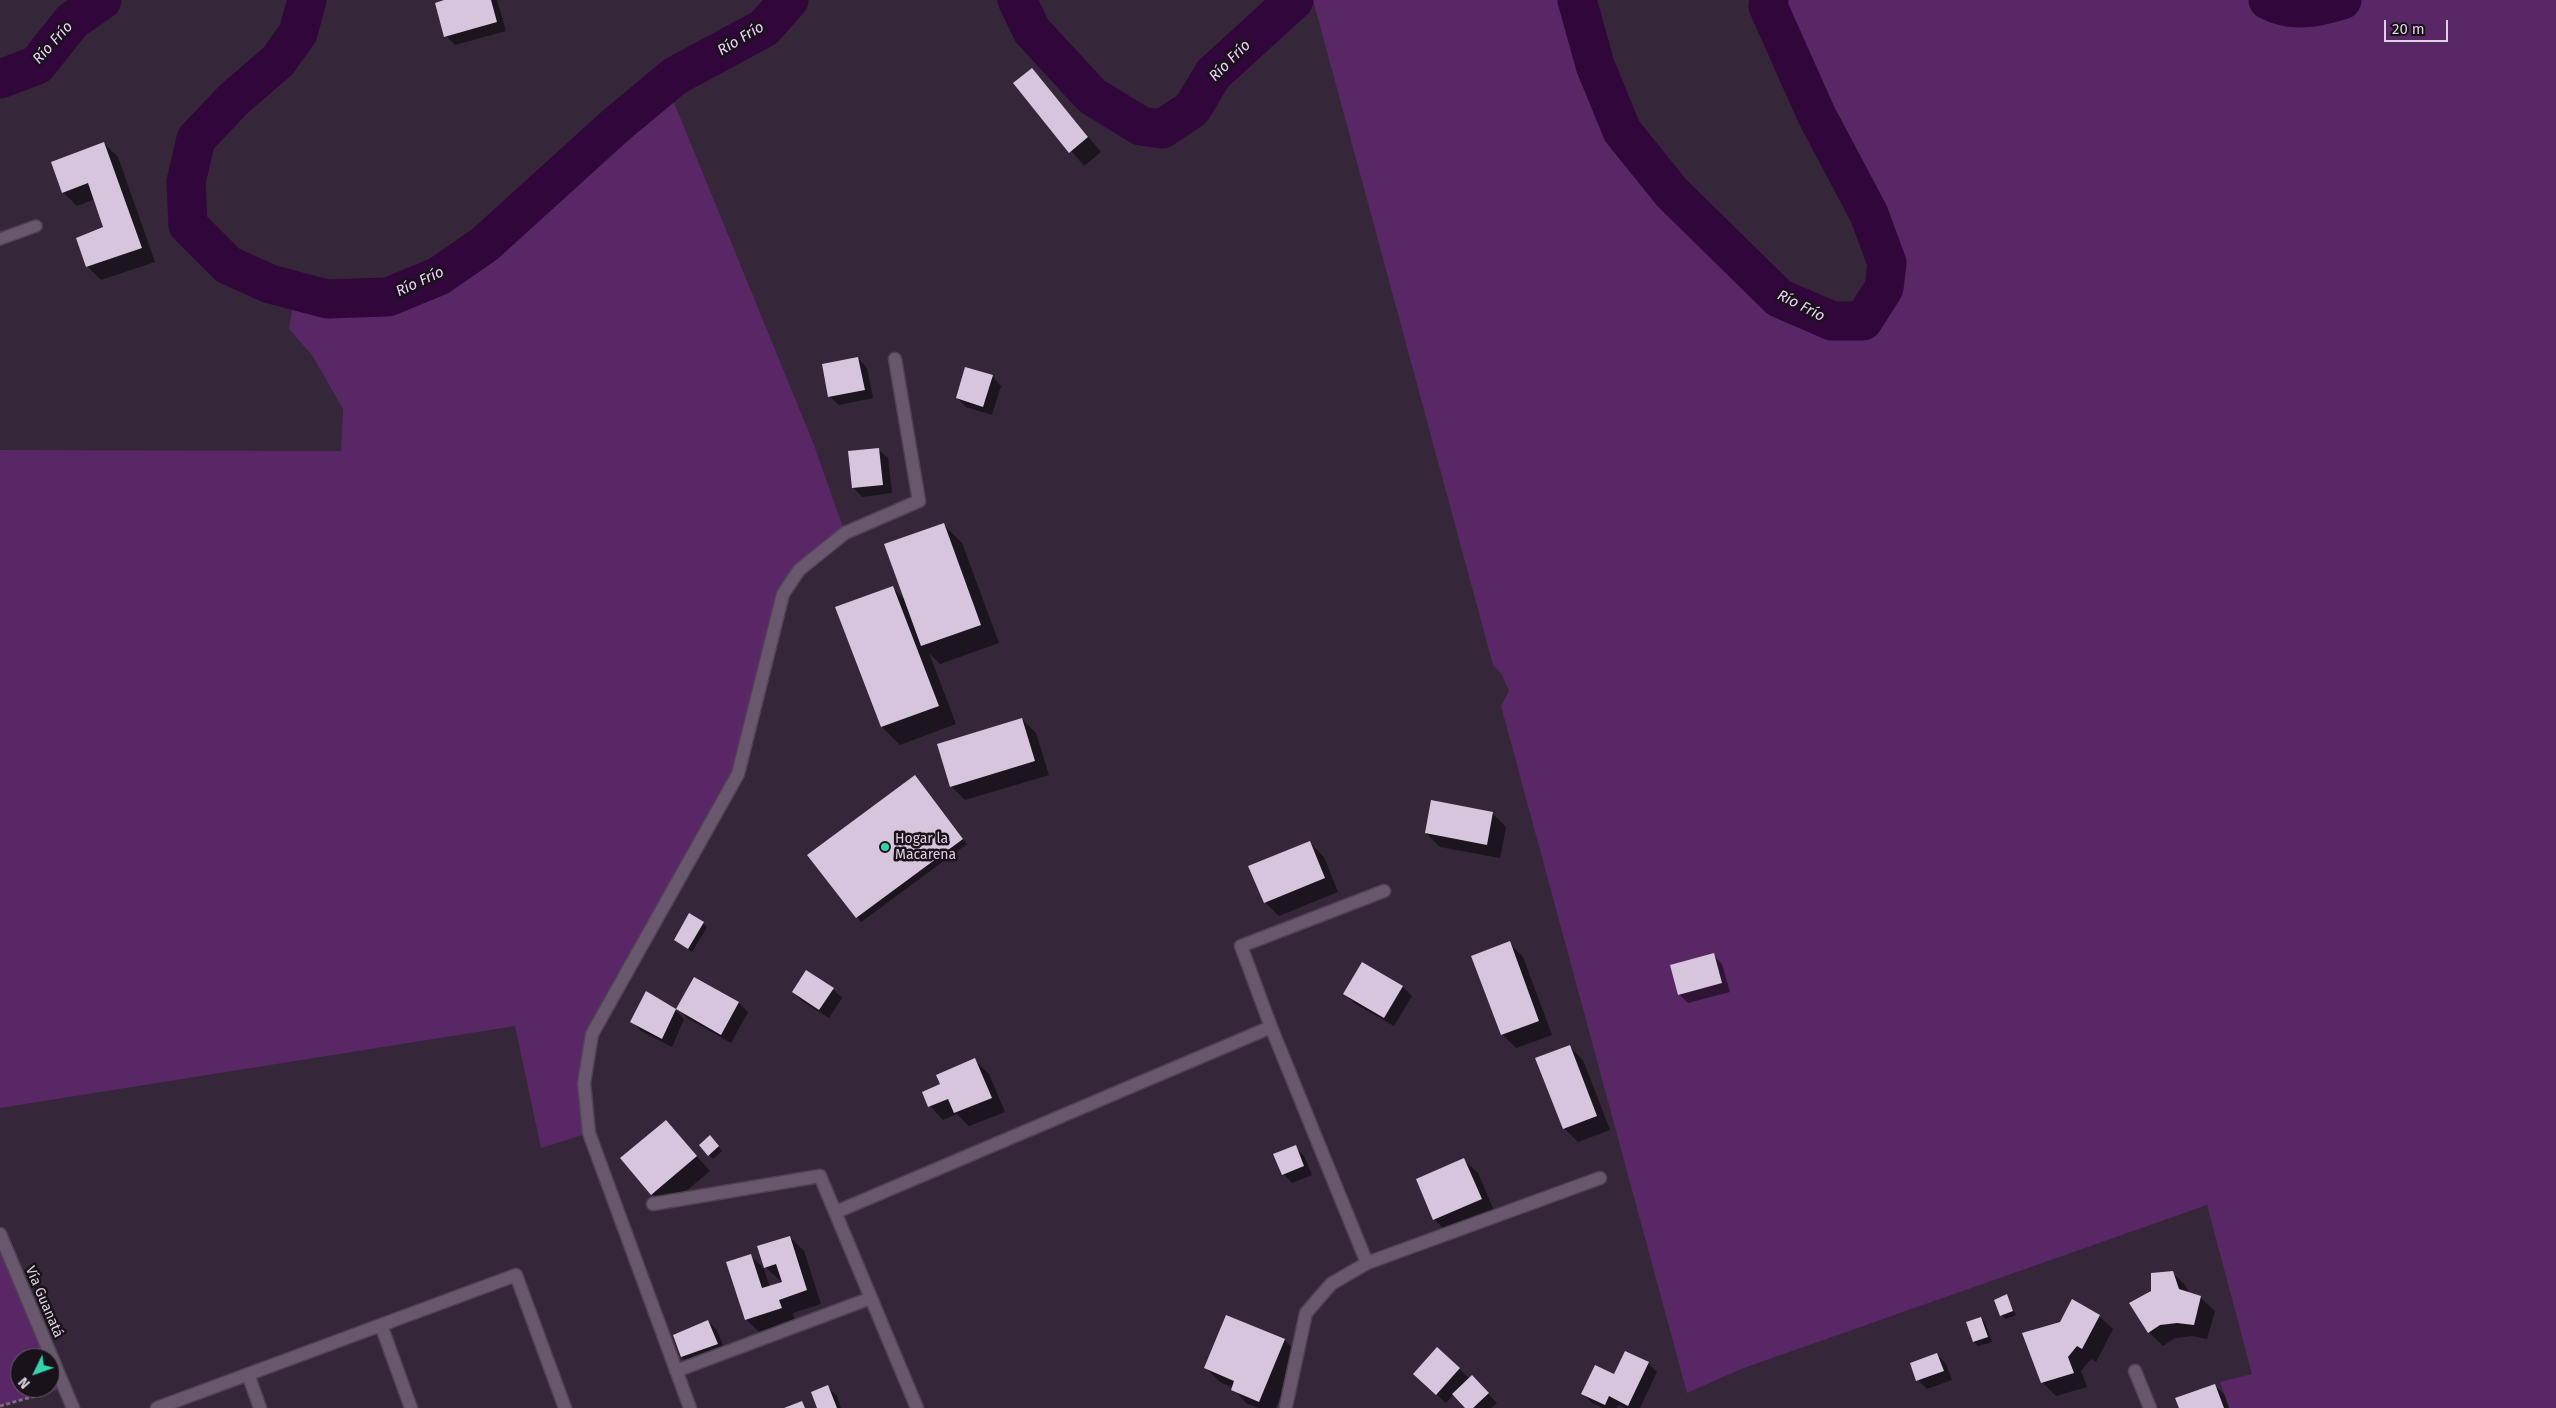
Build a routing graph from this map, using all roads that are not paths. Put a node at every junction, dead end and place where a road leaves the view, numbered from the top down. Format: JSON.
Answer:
{"nodes":[{"id":1,"x":36,"y":226,"type":"dead end"},
{"id":2,"x":0,"y":238,"type":"edge"},
{"id":3,"x":894,"y":358,"type":"dead end"},
{"id":4,"x":1384,"y":891,"type":"dead end"},
{"id":5,"x":1271,"y":1027,"type":"junction"},
{"id":6,"x":1600,"y":1178,"type":"dead end"},
{"id":7,"x":653,"y":1204,"type":"dead end"},
{"id":8,"x":836,"y":1212,"type":"junction"},
{"id":9,"x":0,"y":1234,"type":"edge"},
{"id":10,"x":1367,"y":1263,"type":"junction"},
{"id":11,"x":871,"y":1298,"type":"junction"},
{"id":12,"x":381,"y":1325,"type":"junction"},
{"id":13,"x":2135,"y":1371,"type":"dead end"},
{"id":14,"x":676,"y":1372,"type":"junction"},
{"id":15,"x":248,"y":1374,"type":"junction"},
{"id":16,"x":1286,"y":1406,"type":"dead end"},
{"id":17,"x":73,"y":1408,"type":"edge"},
{"id":18,"x":157,"y":1408,"type":"edge"},
{"id":19,"x":260,"y":1408,"type":"edge"},
{"id":20,"x":411,"y":1408,"type":"edge"},
{"id":21,"x":565,"y":1408,"type":"edge"},
{"id":22,"x":690,"y":1408,"type":"edge"},
{"id":23,"x":917,"y":1408,"type":"edge"},
{"id":24,"x":2150,"y":1408,"type":"edge"}],
"edges":[{"from":1,"to":2,"type":"lane"},
{"from":3,"to":14,"type":"street"},
{"from":4,"to":5,"type":"street"},
{"from":5,"to":8,"type":"street"},
{"from":5,"to":10,"type":"street"},
{"from":6,"to":10,"type":"street"},
{"from":7,"to":8,"type":"street"},
{"from":8,"to":11,"type":"street"},
{"from":9,"to":17,"type":"street","name":"Vía Guanatá"},
{"from":10,"to":16,"type":"street"},
{"from":11,"to":14,"type":"street"},
{"from":11,"to":23,"type":"street"},
{"from":12,"to":15,"type":"street"},
{"from":12,"to":20,"type":"street"},
{"from":12,"to":21,"type":"street"},
{"from":13,"to":24,"type":"street"},
{"from":14,"to":22,"type":"street"},
{"from":15,"to":18,"type":"street"},
{"from":15,"to":19,"type":"street"}]}
